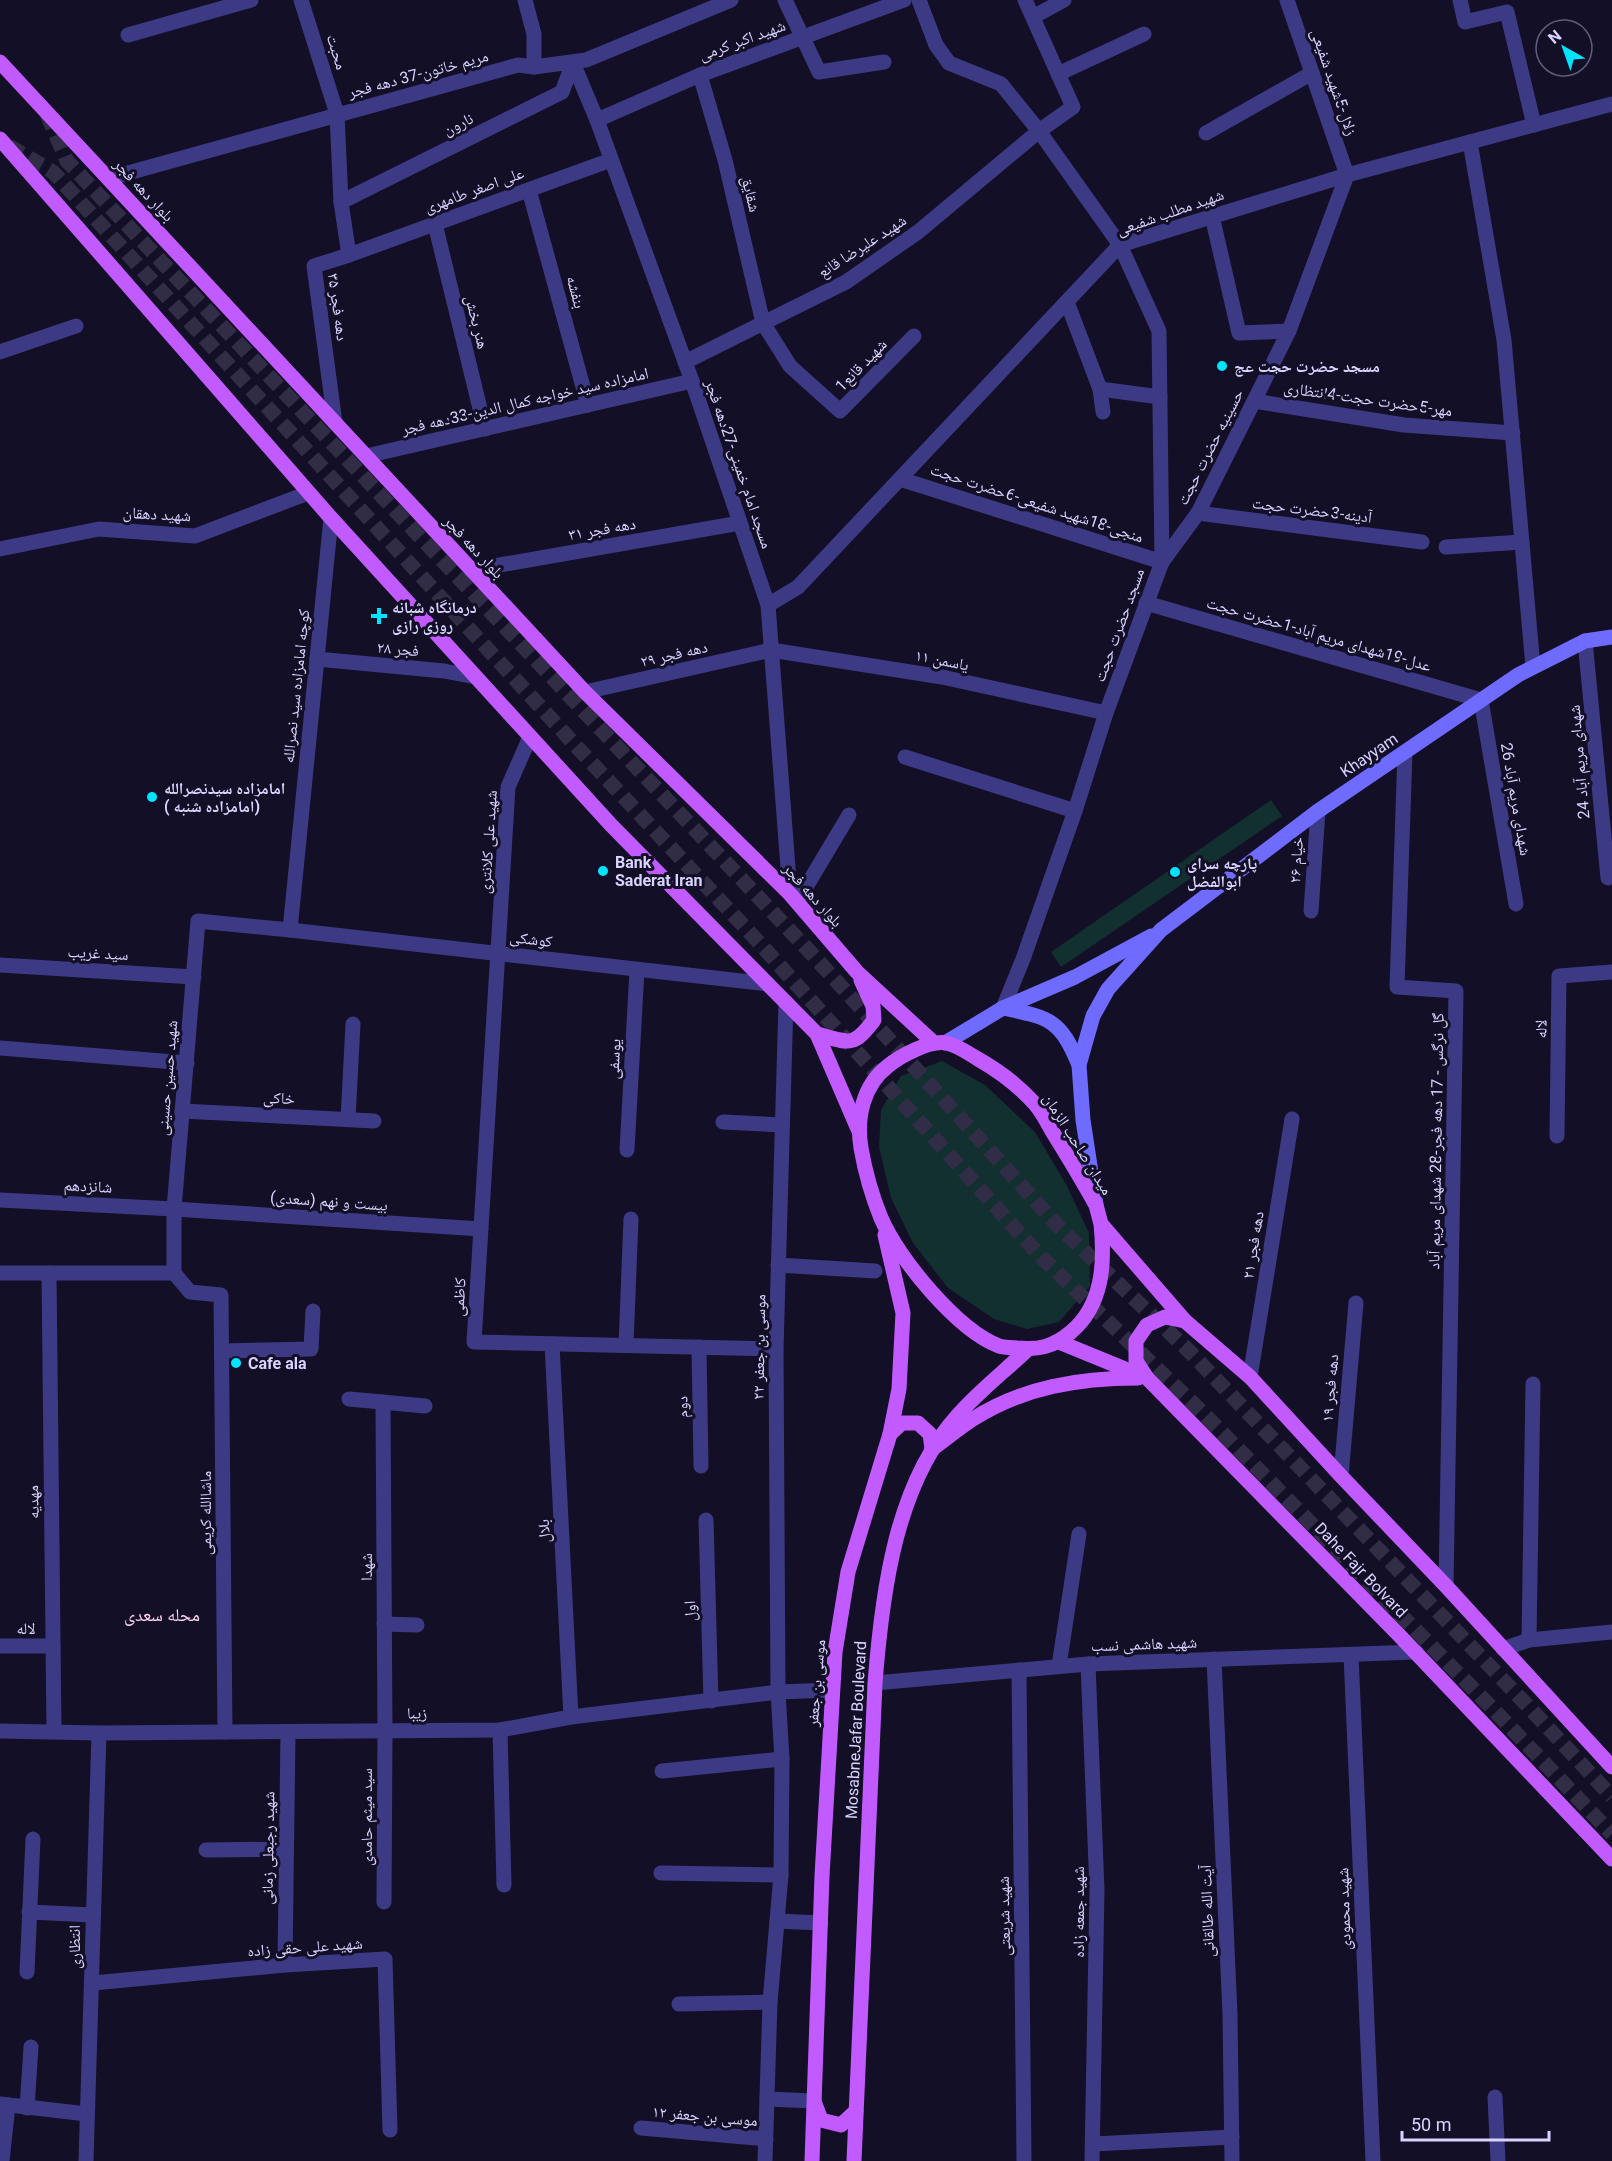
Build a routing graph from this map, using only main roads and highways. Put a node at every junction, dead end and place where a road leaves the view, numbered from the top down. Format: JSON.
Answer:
{"nodes":[{"id":1,"x":0,"y":62,"type":"edge"},
{"id":2,"x":0,"y":139,"type":"edge"},
{"id":3,"x":1612,"y":637,"type":"edge"},
{"id":4,"x":1161,"y":930,"type":"junction"},
{"id":5,"x":857,"y":972,"type":"junction"},
{"id":6,"x":1003,"y":1008,"type":"junction"},
{"id":7,"x":817,"y":1034,"type":"junction"},
{"id":8,"x":940,"y":1043,"type":"junction"},
{"id":9,"x":1079,"y":1065,"type":"junction"},
{"id":10,"x":858,"y":1130,"type":"junction"},
{"id":11,"x":1096,"y":1205,"type":"junction"},
{"id":12,"x":881,"y":1218,"type":"junction"},
{"id":13,"x":1101,"y":1224,"type":"junction"},
{"id":14,"x":1185,"y":1321,"type":"junction"},
{"id":15,"x":1059,"y":1342,"type":"junction"},
{"id":16,"x":1028,"y":1349,"type":"junction"},
{"id":17,"x":1147,"y":1378,"type":"junction"},
{"id":18,"x":890,"y":1434,"type":"junction"},
{"id":19,"x":932,"y":1449,"type":"junction"},
{"id":20,"x":1612,"y":1767,"type":"edge"},
{"id":21,"x":1612,"y":1859,"type":"edge"},
{"id":22,"x":814,"y":2101,"type":"junction"},
{"id":23,"x":856,"y":2111,"type":"junction"},
{"id":24,"x":812,"y":2161,"type":"edge"},
{"id":25,"x":854,"y":2161,"type":"edge"}],
"edges":[{"from":1,"to":5,"type":"main road","name":"بلوار دهه فجر"},
{"from":2,"to":7,"type":"main road"},
{"from":3,"to":4,"type":"main road","name":"Khayyam"},
{"from":4,"to":6,"type":"main road","name":"Khayyam"},
{"from":4,"to":9,"type":"main road","name":"Khayyam"},
{"from":5,"to":7,"type":"main road"},
{"from":5,"to":8,"type":"main road","name":"بلوار دهه فجر"},
{"from":6,"to":8,"type":"main road","name":"Khayyam"},
{"from":6,"to":9,"type":"main road"},
{"from":7,"to":10,"type":"main road"},
{"from":8,"to":10,"type":"main road","name":"میدان صاحب الزمان"},
{"from":8,"to":11,"type":"main road","name":"میدان صاحب الزمان"},
{"from":9,"to":11,"type":"main road","name":"Khayyam"},
{"from":10,"to":12,"type":"main road","name":"میدان صاحب الزمان"},
{"from":11,"to":13,"type":"main road","name":"میدان صاحب الزمان"},
{"from":12,"to":16,"type":"main road","name":"میدان صاحب الزمان"},
{"from":12,"to":18,"type":"main road","name":"موسی بن جعفر"},
{"from":13,"to":14,"type":"main road"},
{"from":13,"to":15,"type":"main road","name":"میدان صاحب الزمان"},
{"from":14,"to":17,"type":"main road"},
{"from":14,"to":20,"type":"main road"},
{"from":15,"to":16,"type":"main road","name":"میدان صاحب الزمان"},
{"from":15,"to":17,"type":"main road","name":"Dahe Fajr Bolvard"},
{"from":16,"to":19,"type":"main road","name":"MosabneJafar Boulevard"},
{"from":17,"to":19,"type":"main road"},
{"from":17,"to":21,"type":"main road","name":"Dahe Fajr Bolvard"},
{"from":18,"to":19,"type":"main road"},
{"from":18,"to":22,"type":"main road","name":"موسی بن جعفر"},
{"from":19,"to":23,"type":"main road","name":"MosabneJafar Boulevard"},
{"from":22,"to":23,"type":"main road"},
{"from":22,"to":24,"type":"main road","name":"موسی بن جعفر"},
{"from":23,"to":25,"type":"main road","name":"MosabneJafar Boulevard"}]}
